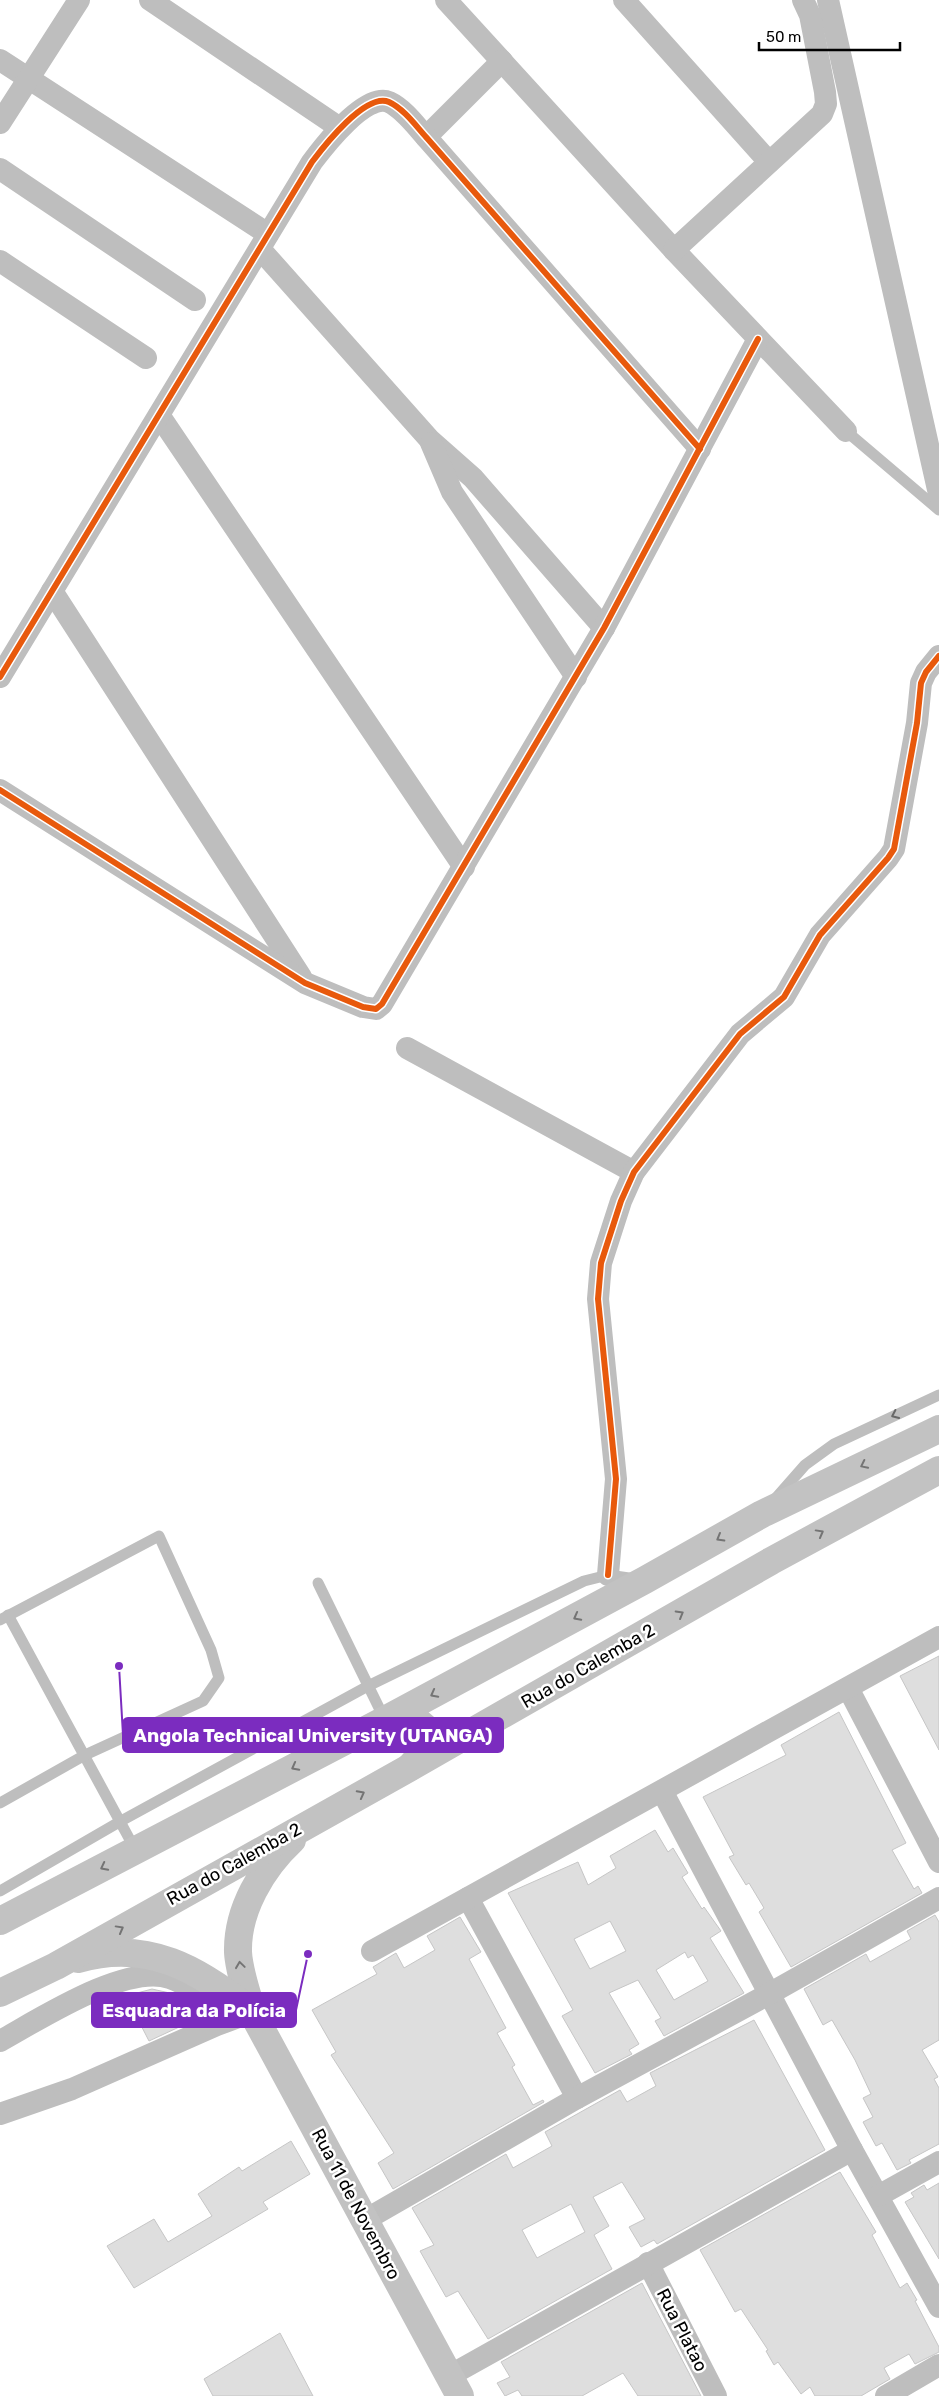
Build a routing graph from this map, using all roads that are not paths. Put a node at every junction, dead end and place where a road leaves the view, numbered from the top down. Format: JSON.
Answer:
{"nodes":[{"id":1,"x":79,"y":0,"type":"edge"},
{"id":2,"x":150,"y":0,"type":"edge"},
{"id":3,"x":446,"y":0,"type":"edge"},
{"id":4,"x":624,"y":0,"type":"edge"},
{"id":5,"x":802,"y":0,"type":"edge"},
{"id":6,"x":828,"y":0,"type":"edge"},
{"id":7,"x":0,"y":60,"type":"edge"},
{"id":8,"x":502,"y":62,"type":"junction"},
{"id":9,"x":27,"y":78,"type":"junction"},
{"id":10,"x":0,"y":122,"type":"edge"},
{"id":11,"x":340,"y":128,"type":"junction"},
{"id":12,"x":426,"y":137,"type":"junction"},
{"id":13,"x":769,"y":162,"type":"junction"},
{"id":14,"x":0,"y":169,"type":"edge"},
{"id":15,"x":264,"y":241,"type":"junction"},
{"id":16,"x":674,"y":250,"type":"junction"},
{"id":17,"x":0,"y":261,"type":"edge"},
{"id":18,"x":195,"y":300,"type":"dead end"},
{"id":19,"x":758,"y":338,"type":"junction"},
{"id":20,"x":146,"y":358,"type":"dead end"},
{"id":21,"x":159,"y":415,"type":"junction"},
{"id":22,"x":846,"y":431,"type":"joint"},
{"id":23,"x":430,"y":440,"type":"junction"},
{"id":24,"x":700,"y":449,"type":"junction"},
{"id":25,"x":939,"y":494,"type":"edge"},
{"id":26,"x":939,"y":510,"type":"edge"},
{"id":27,"x":52,"y":591,"type":"junction"},
{"id":28,"x":604,"y":628,"type":"junction"},
{"id":29,"x":939,"y":656,"type":"edge"},
{"id":30,"x":576,"y":677,"type":"junction"},
{"id":31,"x":0,"y":678,"type":"edge"},
{"id":32,"x":0,"y":790,"type":"edge"},
{"id":33,"x":464,"y":867,"type":"junction"},
{"id":34,"x":305,"y":983,"type":"junction"},
{"id":35,"x":407,"y":1048,"type":"dead end"},
{"id":36,"x":634,"y":1172,"type":"junction"},
{"id":37,"x":939,"y":1395,"type":"edge"},
{"id":38,"x":939,"y":1429,"type":"edge"},
{"id":39,"x":939,"y":1470,"type":"edge"},
{"id":40,"x":762,"y":1514,"type":"junction"},
{"id":41,"x":608,"y":1575,"type":"junction"},
{"id":42,"x":645,"y":1580,"type":"junction"},
{"id":43,"x":318,"y":1583,"type":"dead end"},
{"id":44,"x":4,"y":1618,"type":"edge"},
{"id":45,"x":939,"y":1637,"type":"edge"},
{"id":46,"x":368,"y":1686,"type":"junction"},
{"id":47,"x":848,"y":1688,"type":"junction"},
{"id":48,"x":384,"y":1720,"type":"junction"},
{"id":49,"x":85,"y":1755,"type":"junction"},
{"id":50,"x":409,"y":1768,"type":"junction"},
{"id":51,"x":662,"y":1791,"type":"junction"},
{"id":52,"x":0,"y":1803,"type":"edge"},
{"id":53,"x":318,"y":1817,"type":"junction"},
{"id":54,"x":121,"y":1822,"type":"junction"},
{"id":55,"x":136,"y":1851,"type":"junction"},
{"id":56,"x":939,"y":1862,"type":"edge"},
{"id":57,"x":0,"y":1891,"type":"edge"},
{"id":58,"x":468,"y":1898,"type":"junction"},
{"id":59,"x":939,"y":1898,"type":"edge"},
{"id":60,"x":0,"y":1921,"type":"edge"},
{"id":61,"x":372,"y":1951,"type":"dead end"},
{"id":62,"x":56,"y":1966,"type":"junction"},
{"id":63,"x":0,"y":1993,"type":"edge"},
{"id":64,"x":769,"y":1994,"type":"junction"},
{"id":65,"x":241,"y":2016,"type":"junction"},
{"id":66,"x":0,"y":2041,"type":"edge"},
{"id":67,"x":577,"y":2098,"type":"junction"},
{"id":68,"x":0,"y":2114,"type":"edge"},
{"id":69,"x":852,"y":2150,"type":"junction"},
{"id":70,"x":939,"y":2162,"type":"edge"},
{"id":71,"x":878,"y":2196,"type":"junction"},
{"id":72,"x":365,"y":2220,"type":"junction"},
{"id":73,"x":648,"y":2263,"type":"junction"},
{"id":74,"x":939,"y":2307,"type":"edge"},
{"id":75,"x":939,"y":2365,"type":"edge"},
{"id":76,"x":454,"y":2386,"type":"edge"},
{"id":77,"x":716,"y":2396,"type":"edge"},
{"id":78,"x":886,"y":2396,"type":"edge"}],
"edges":[{"from":1,"to":9,"type":"street"},
{"from":2,"to":11,"type":"street"},
{"from":3,"to":8,"type":"street"},
{"from":4,"to":13,"type":"street"},
{"from":5,"to":13,"type":"street"},
{"from":6,"to":25,"type":"street"},
{"from":7,"to":9,"type":"street"},
{"from":8,"to":12,"type":"street"},
{"from":8,"to":16,"type":"street"},
{"from":9,"to":10,"type":"street"},
{"from":9,"to":15,"type":"street"},
{"from":11,"to":12,"type":"street"},
{"from":11,"to":15,"type":"street"},
{"from":12,"to":24,"type":"street"},
{"from":13,"to":16,"type":"street"},
{"from":14,"to":18,"type":"street"},
{"from":15,"to":21,"type":"street"},
{"from":15,"to":23,"type":"street"},
{"from":16,"to":19,"type":"street"},
{"from":17,"to":20,"type":"street"},
{"from":19,"to":22,"type":"street"},
{"from":19,"to":24,"type":"street"},
{"from":21,"to":27,"type":"street"},
{"from":21,"to":33,"type":"street"},
{"from":22,"to":26,"type":"lane"},
{"from":23,"to":28,"type":"street"},
{"from":23,"to":30,"type":"street"},
{"from":24,"to":28,"type":"street"},
{"from":27,"to":31,"type":"street"},
{"from":27,"to":34,"type":"street"},
{"from":28,"to":30,"type":"street"},
{"from":29,"to":36,"type":"street"},
{"from":30,"to":33,"type":"street"},
{"from":32,"to":34,"type":"street"},
{"from":33,"to":34,"type":"street"},
{"from":35,"to":36,"type":"street"},
{"from":36,"to":41,"type":"street"},
{"from":37,"to":40,"type":"lane","one_way":true},
{"from":38,"to":40,"type":"main road","one_way":true},
{"from":50,"to":39,"type":"main road","name":"Rua do Calemba 2","one_way":true},
{"from":40,"to":42,"type":"main road","one_way":true},
{"from":41,"to":42,"type":"lane"},
{"from":41,"to":46,"type":"lane"},
{"from":42,"to":48,"type":"main road","one_way":true},
{"from":43,"to":46,"type":"lane"},
{"from":44,"to":49,"type":"lane"},
{"from":44,"to":49,"type":"lane"},
{"from":45,"to":47,"type":"street"},
{"from":46,"to":48,"type":"lane"},
{"from":46,"to":54,"type":"lane"},
{"from":47,"to":51,"type":"street"},
{"from":47,"to":56,"type":"street"},
{"from":48,"to":50,"type":"main road"},
{"from":48,"to":55,"type":"main road","one_way":true},
{"from":49,"to":52,"type":"lane"},
{"from":49,"to":54,"type":"lane"},
{"from":53,"to":50,"type":"main road","name":"Rua do Calemba 2","one_way":true},
{"from":51,"to":58,"type":"street"},
{"from":51,"to":64,"type":"street"},
{"from":62,"to":53,"type":"main road","name":"Rua do Calemba 2","one_way":true},
{"from":65,"to":53,"type":"main road","one_way":true},
{"from":54,"to":55,"type":"lane"},
{"from":54,"to":57,"type":"lane"},
{"from":55,"to":60,"type":"main road","one_way":true},
{"from":58,"to":61,"type":"street"},
{"from":58,"to":67,"type":"street"},
{"from":59,"to":64,"type":"street"},
{"from":62,"to":63,"type":"main road","name":"Rua do Calemba 2"},
{"from":62,"to":65,"type":"main road"},
{"from":64,"to":67,"type":"street"},
{"from":64,"to":69,"type":"street"},
{"from":65,"to":66,"type":"street"},
{"from":65,"to":68,"type":"street"},
{"from":65,"to":72,"type":"main road","name":"Rua 11 de Novembro"},
{"from":67,"to":72,"type":"street"},
{"from":69,"to":71,"type":"street"},
{"from":69,"to":73,"type":"street"},
{"from":70,"to":71,"type":"street"},
{"from":71,"to":74,"type":"street"},
{"from":72,"to":76,"type":"main road","name":"Rua 11 de Novembro"},
{"from":73,"to":76,"type":"street"},
{"from":73,"to":77,"type":"street","name":"Rua Platao"},
{"from":75,"to":78,"type":"street"}]}
